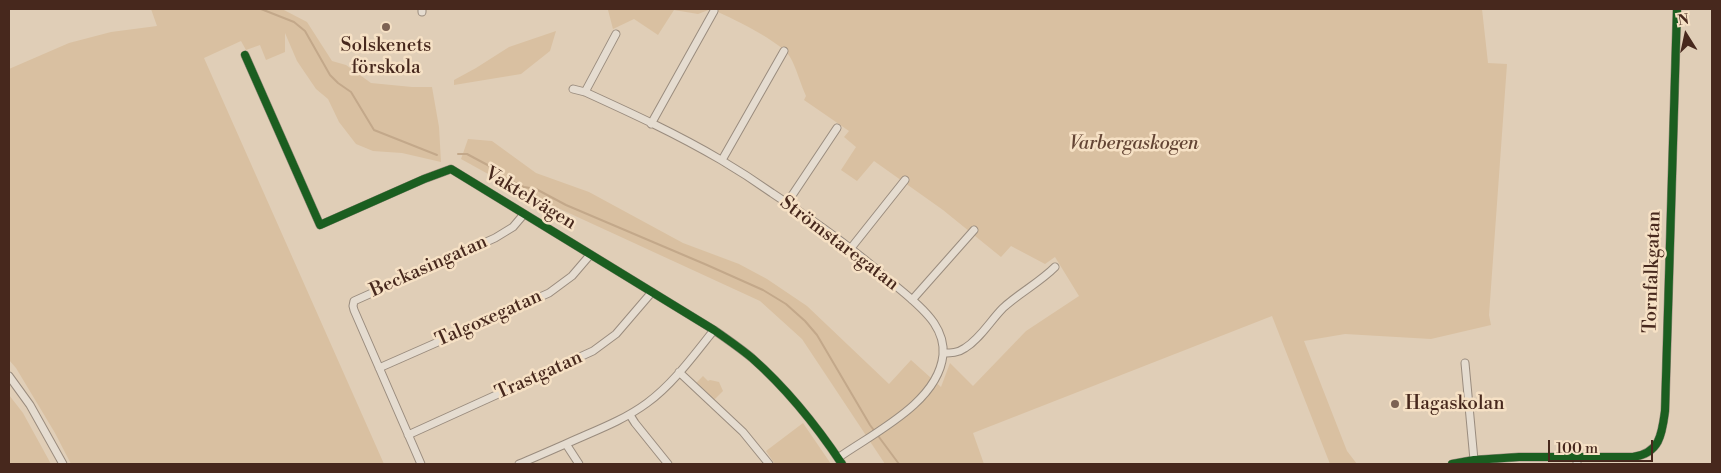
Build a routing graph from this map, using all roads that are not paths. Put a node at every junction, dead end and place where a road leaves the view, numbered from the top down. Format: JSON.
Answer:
{"nodes":[{"id":1,"x":1677,"y":9,"type":"edge"},
{"id":2,"x":714,"y":11,"type":"dead end"},
{"id":3,"x":616,"y":34,"type":"dead end"},
{"id":4,"x":784,"y":51,"type":"dead end"},
{"id":5,"x":245,"y":54,"type":"dead end"},
{"id":6,"x":573,"y":89,"type":"dead end"},
{"id":7,"x":585,"y":92,"type":"junction"},
{"id":8,"x":651,"y":124,"type":"junction"},
{"id":9,"x":837,"y":128,"type":"dead end"},
{"id":10,"x":722,"y":160,"type":"junction"},
{"id":11,"x":905,"y":180,"type":"dead end"},
{"id":12,"x":787,"y":203,"type":"junction"},
{"id":13,"x":524,"y":214,"type":"junction"},
{"id":14,"x":974,"y":230,"type":"dead end"},
{"id":15,"x":851,"y":248,"type":"junction"},
{"id":16,"x":590,"y":255,"type":"junction"},
{"id":17,"x":1054,"y":267,"type":"dead end"},
{"id":18,"x":652,"y":292,"type":"junction"},
{"id":19,"x":912,"y":300,"type":"junction"},
{"id":20,"x":714,"y":330,"type":"junction"},
{"id":21,"x":943,"y":354,"type":"junction"},
{"id":22,"x":1465,"y":363,"type":"dead end"},
{"id":23,"x":379,"y":368,"type":"junction"},
{"id":24,"x":679,"y":372,"type":"junction"},
{"id":25,"x":9,"y":376,"type":"edge"},
{"id":26,"x":630,"y":415,"type":"junction"},
{"id":27,"x":408,"y":435,"type":"junction"},
{"id":28,"x":566,"y":444,"type":"junction"},
{"id":29,"x":1474,"y":460,"type":"junction"},
{"id":30,"x":1577,"y":460,"type":"edge"},
{"id":31,"x":840,"y":461,"type":"edge"},
{"id":32,"x":63,"y":464,"type":"edge"},
{"id":33,"x":421,"y":464,"type":"edge"},
{"id":34,"x":519,"y":464,"type":"edge"},
{"id":35,"x":578,"y":464,"type":"edge"},
{"id":36,"x":668,"y":464,"type":"edge"},
{"id":37,"x":769,"y":464,"type":"edge"},
{"id":38,"x":1452,"y":464,"type":"edge"}],
"edges":[{"from":1,"to":30,"type":"street","name":"Tornfalkgatan"},
{"from":2,"to":8,"type":"street"},
{"from":3,"to":7,"type":"street"},
{"from":4,"to":10,"type":"street"},
{"from":5,"to":13,"type":"street","name":"Vaktelvägen"},
{"from":6,"to":7,"type":"street","name":"Strömstaregatan"},
{"from":7,"to":8,"type":"street","name":"Strömstaregatan"},
{"from":8,"to":10,"type":"street","name":"Strömstaregatan"},
{"from":9,"to":12,"type":"street"},
{"from":10,"to":12,"type":"street","name":"Strömstaregatan"},
{"from":11,"to":15,"type":"street"},
{"from":12,"to":15,"type":"street","name":"Strömstaregatan"},
{"from":13,"to":16,"type":"street","name":"Vaktelvägen"},
{"from":13,"to":23,"type":"street","name":"Beckasingatan"},
{"from":14,"to":19,"type":"street"},
{"from":15,"to":19,"type":"street","name":"Strömstaregatan"},
{"from":16,"to":18,"type":"street","name":"Vaktelvägen"},
{"from":16,"to":23,"type":"street","name":"Talgoxegatan"},
{"from":17,"to":21,"type":"street"},
{"from":18,"to":20,"type":"street","name":"Vaktelvägen"},
{"from":18,"to":27,"type":"street","name":"Trastgatan"},
{"from":19,"to":21,"type":"street","name":"Strömstaregatan"},
{"from":20,"to":24,"type":"street"},
{"from":20,"to":31,"type":"street","name":"Vaktelvägen"},
{"from":21,"to":31,"type":"street","name":"Strömstaregatan"},
{"from":22,"to":29,"type":"street"},
{"from":23,"to":27,"type":"street","name":"Beckasingatan"},
{"from":24,"to":26,"type":"street"},
{"from":24,"to":37,"type":"street"},
{"from":25,"to":32,"type":"street"},
{"from":26,"to":28,"type":"street"},
{"from":26,"to":36,"type":"street"},
{"from":27,"to":33,"type":"street","name":"Beckasingatan"},
{"from":28,"to":34,"type":"street"},
{"from":28,"to":35,"type":"street"},
{"from":29,"to":30,"type":"street","name":"Tornfalkgatan"},
{"from":29,"to":38,"type":"street","name":"Tornfalkgatan"}]}
